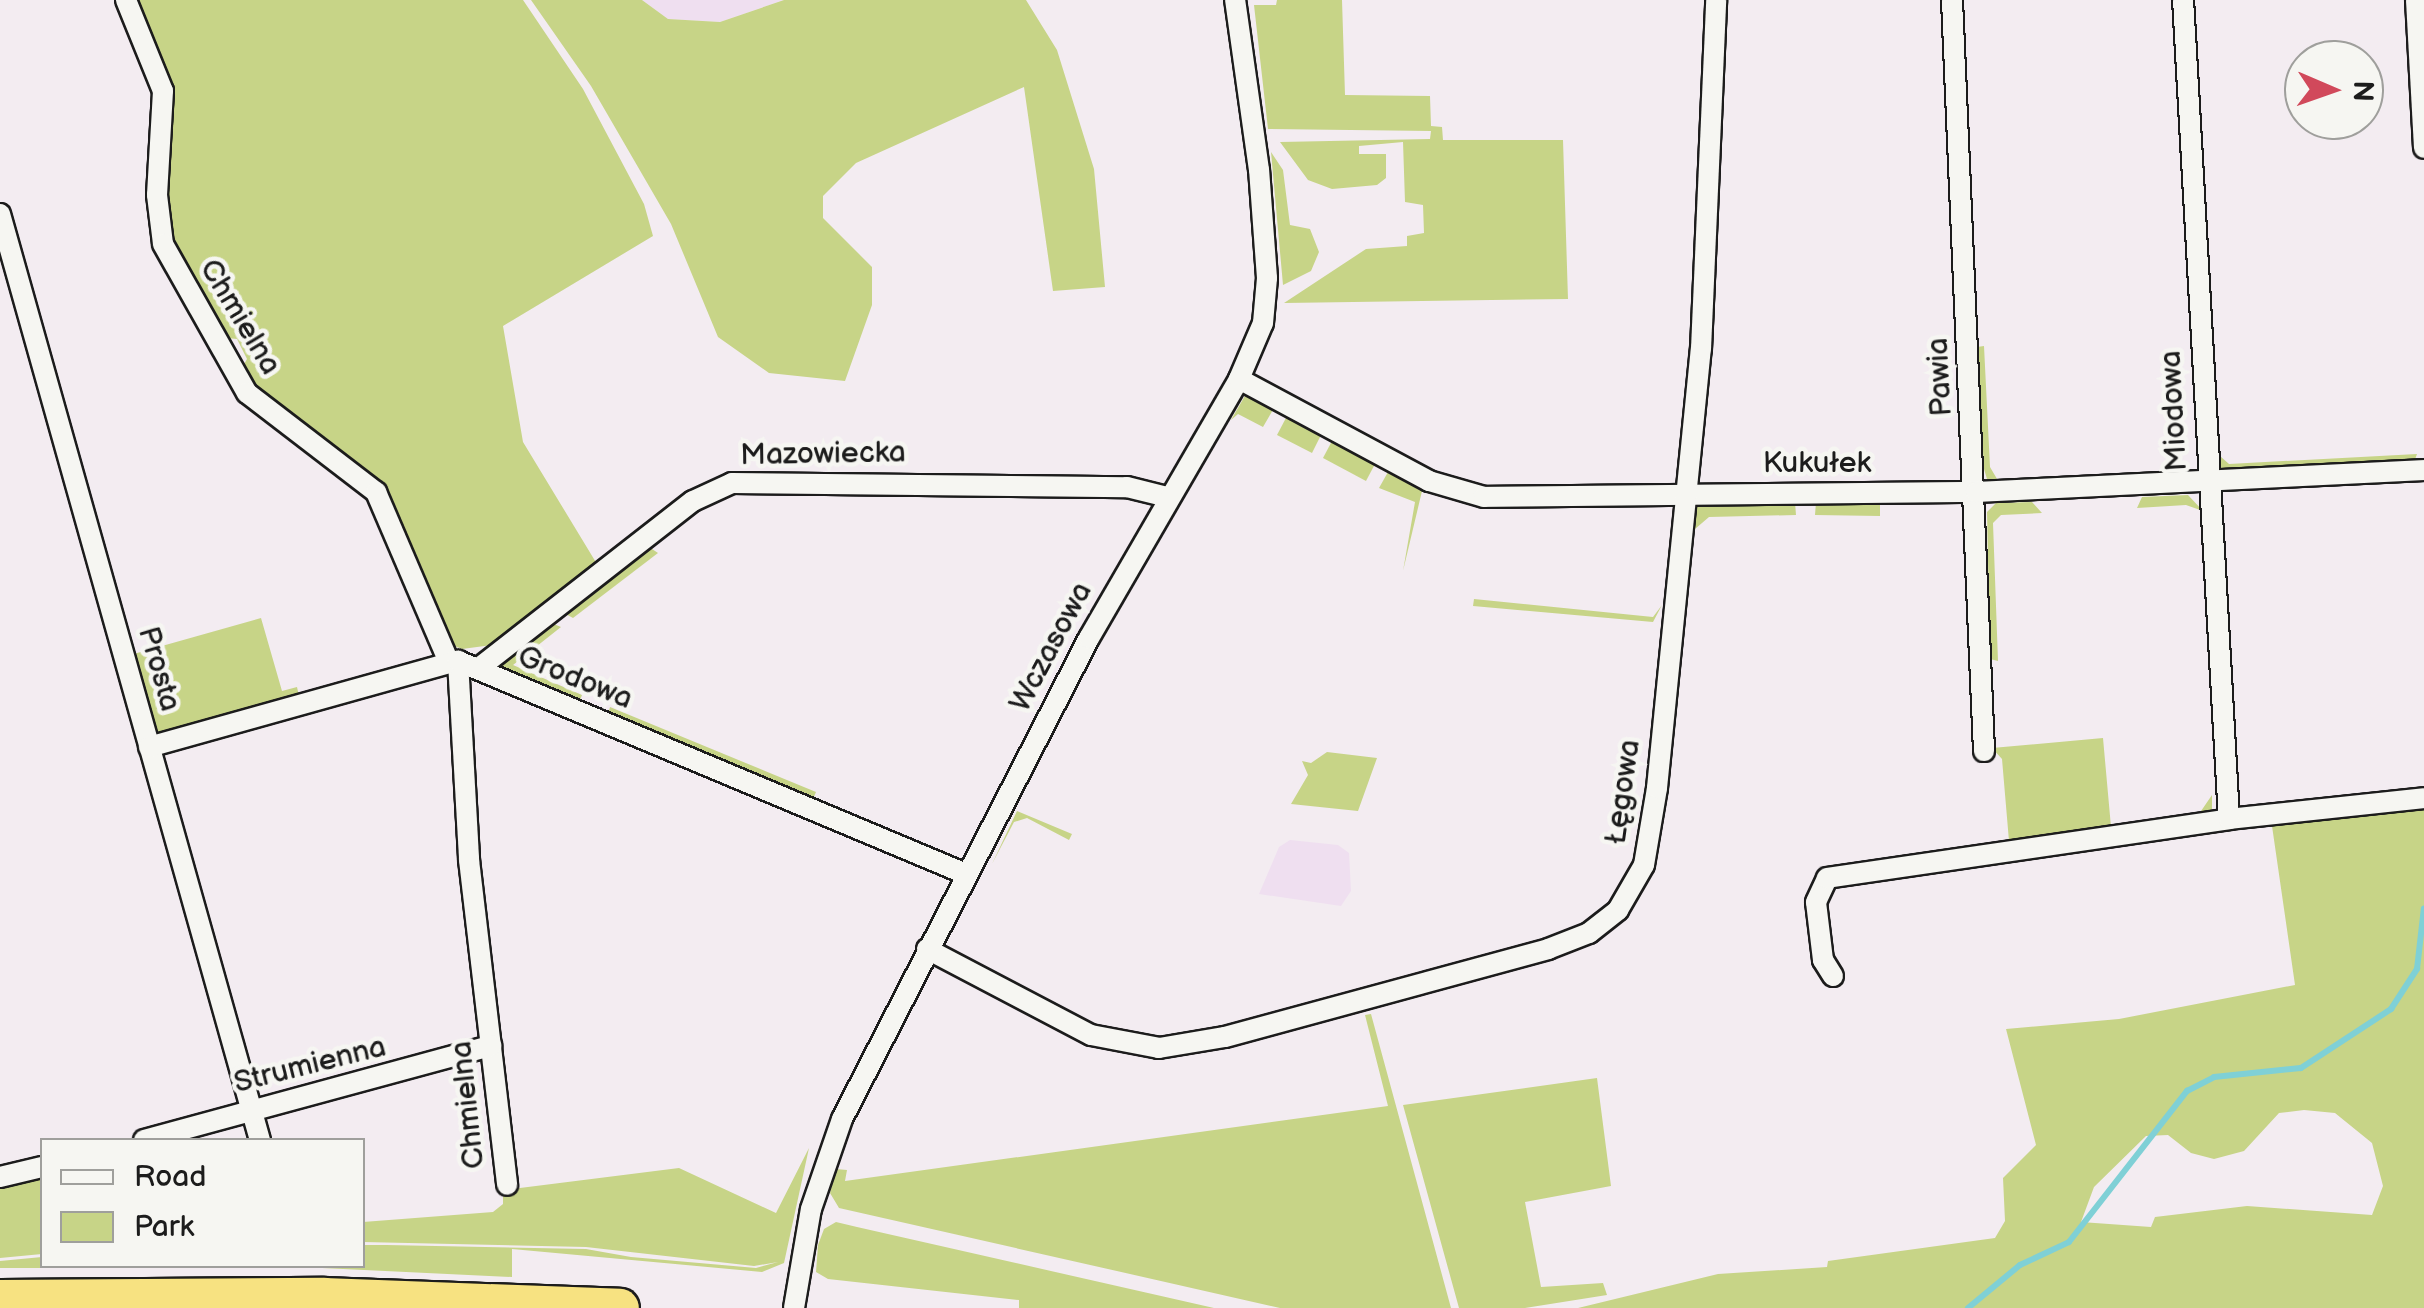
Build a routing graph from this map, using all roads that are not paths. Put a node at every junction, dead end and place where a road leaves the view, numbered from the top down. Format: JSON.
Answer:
{"nodes":[{"id":1,"x":126,"y":0,"type":"edge"},
{"id":2,"x":1235,"y":0,"type":"edge"},
{"id":3,"x":1716,"y":0,"type":"edge"},
{"id":4,"x":1952,"y":0,"type":"edge"},
{"id":5,"x":2183,"y":0,"type":"edge"},
{"id":6,"x":2416,"y":0,"type":"edge"},
{"id":7,"x":2424,"y":148,"type":"edge"},
{"id":8,"x":0,"y":214,"type":"edge"},
{"id":9,"x":1239,"y":378,"type":"junction"},
{"id":10,"x":2424,"y":470,"type":"edge"},
{"id":11,"x":2208,"y":485,"type":"junction"},
{"id":12,"x":1976,"y":492,"type":"junction"},
{"id":13,"x":1683,"y":495,"type":"junction"},
{"id":14,"x":1168,"y":497,"type":"junction"},
{"id":15,"x":462,"y":663,"type":"junction"},
{"id":16,"x":149,"y":747,"type":"junction"},
{"id":17,"x":1984,"y":751,"type":"dead end"},
{"id":18,"x":2424,"y":798,"type":"edge"},
{"id":19,"x":2229,"y":818,"type":"junction"},
{"id":20,"x":966,"y":874,"type":"junction"},
{"id":21,"x":926,"y":950,"type":"junction"},
{"id":22,"x":1833,"y":976,"type":"dead end"},
{"id":23,"x":491,"y":1046,"type":"junction"},
{"id":24,"x":252,"y":1110,"type":"junction"},
{"id":25,"x":151,"y":1138,"type":"edge"},
{"id":26,"x":259,"y":1138,"type":"edge"},
{"id":27,"x":40,"y":1167,"type":"edge"},
{"id":28,"x":0,"y":1177,"type":"edge"},
{"id":29,"x":507,"y":1185,"type":"dead end"},
{"id":30,"x":0,"y":1299,"type":"edge"},
{"id":31,"x":620,"y":1308,"type":"edge"},
{"id":32,"x":794,"y":1308,"type":"edge"}],
"edges":[{"from":1,"to":15,"type":"street","name":"Chmielna"},
{"from":2,"to":9,"type":"street","name":"Wczasowa"},
{"from":3,"to":13,"type":"street","name":"Łęgowa"},
{"from":4,"to":12,"type":"street","name":"Pawia"},
{"from":5,"to":11,"type":"street","name":"Miodowa"},
{"from":6,"to":7,"type":"street"},
{"from":8,"to":16,"type":"street","name":"Prosta"},
{"from":9,"to":13,"type":"street","name":"Kukułek"},
{"from":9,"to":14,"type":"street","name":"Wczasowa"},
{"from":10,"to":11,"type":"street","name":"Kukułek"},
{"from":11,"to":12,"type":"street","name":"Kukułek"},
{"from":11,"to":19,"type":"street","name":"Miodowa"},
{"from":12,"to":13,"type":"street","name":"Kukułek"},
{"from":12,"to":17,"type":"street","name":"Pawia"},
{"from":13,"to":21,"type":"street","name":"Łęgowa"},
{"from":14,"to":15,"type":"street","name":"Mazowiecka"},
{"from":14,"to":20,"type":"street","name":"Wczasowa"},
{"from":15,"to":16,"type":"street"},
{"from":15,"to":20,"type":"street","name":"Grodowa"},
{"from":15,"to":23,"type":"street","name":"Chmielna"},
{"from":16,"to":24,"type":"street","name":"Prosta"},
{"from":18,"to":19,"type":"street"},
{"from":19,"to":22,"type":"street"},
{"from":20,"to":21,"type":"street","name":"Wczasowa"},
{"from":21,"to":32,"type":"street","name":"Wczasowa"},
{"from":23,"to":24,"type":"street","name":"Strumienna"},
{"from":23,"to":29,"type":"street","name":"Chmielna"},
{"from":24,"to":25,"type":"street","name":"Strumienna"},
{"from":24,"to":26,"type":"street","name":"Prosta"},
{"from":27,"to":28,"type":"street"},
{"from":30,"to":31,"type":"highway"}]}
